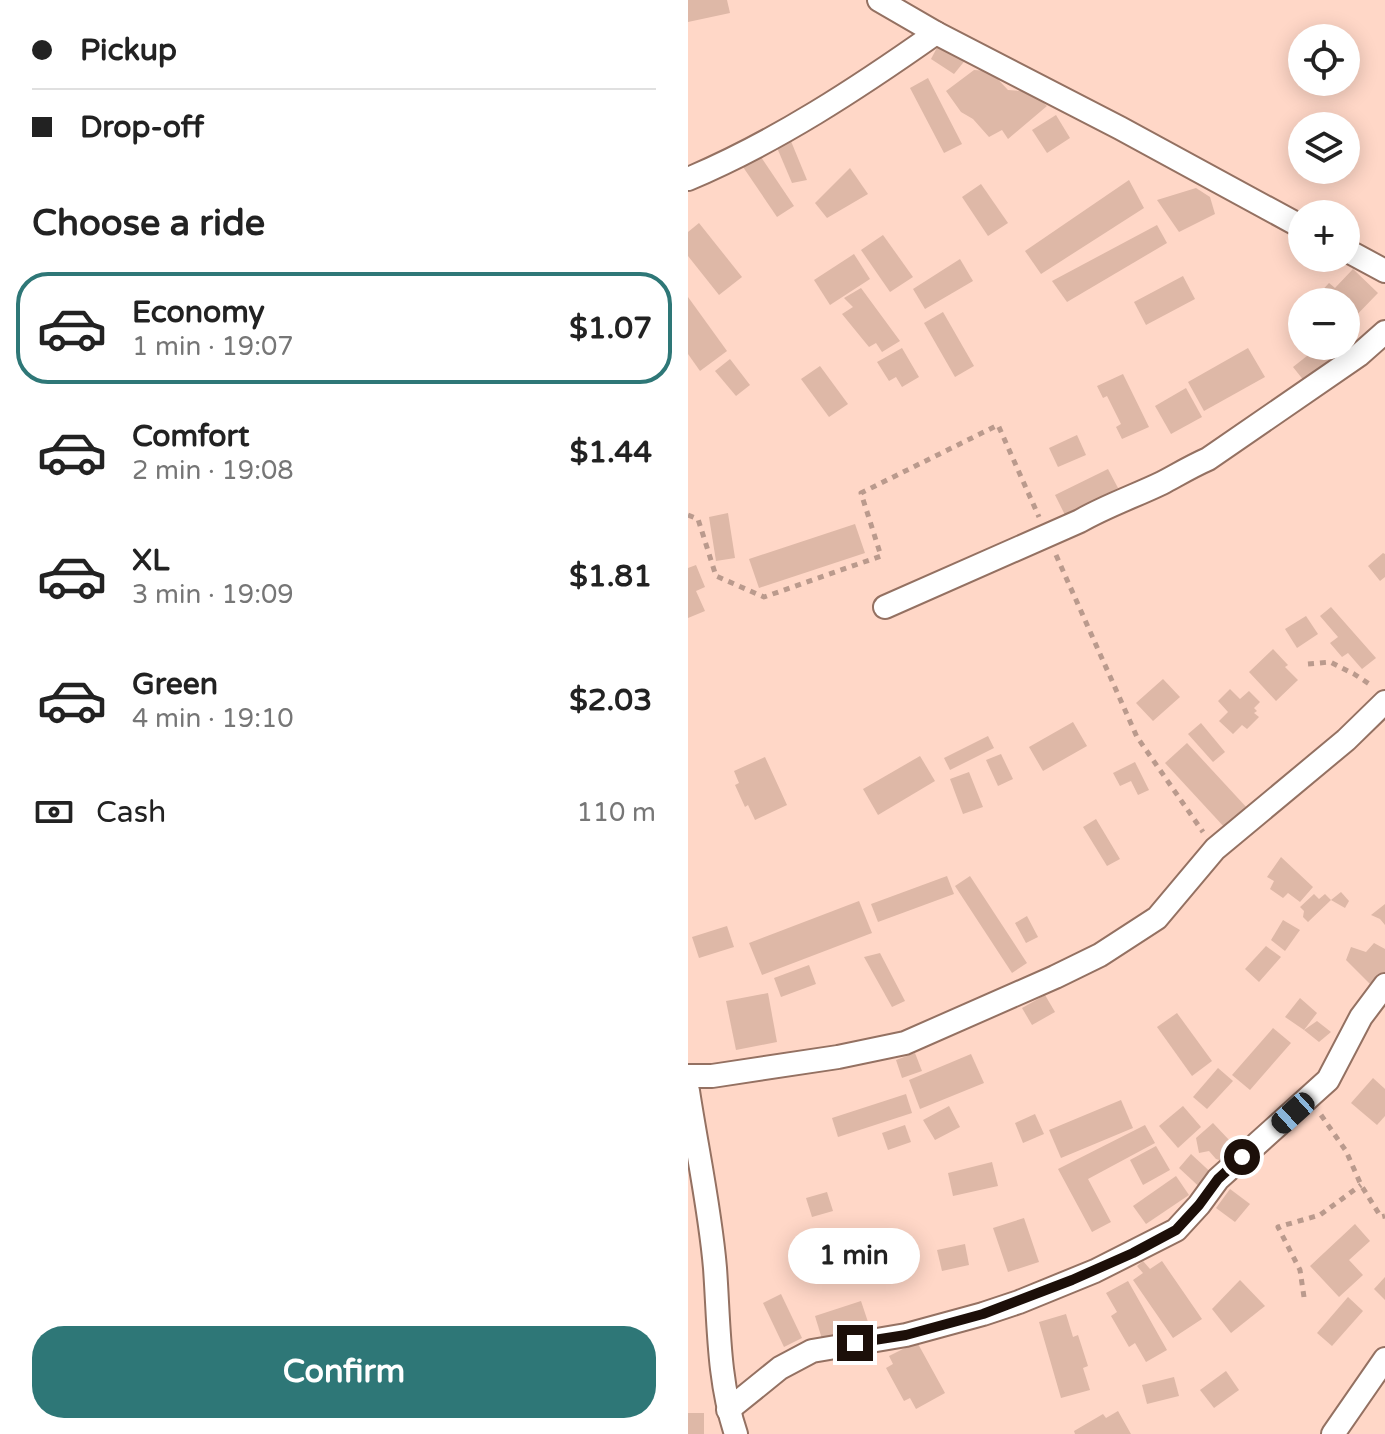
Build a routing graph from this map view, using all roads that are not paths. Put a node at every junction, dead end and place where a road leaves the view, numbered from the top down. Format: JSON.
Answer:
{"nodes":[{"id":1,"x":879,"y":0,"type":"edge"},
{"id":2,"x":936,"y":33,"type":"junction"},
{"id":3,"x":688,"y":179,"type":"edge"},
{"id":4,"x":1288,"y":219,"type":"edge"},
{"id":5,"x":1360,"y":258,"type":"edge"},
{"id":6,"x":1385,"y":271,"type":"edge"},
{"id":7,"x":1385,"y":332,"type":"edge"},
{"id":8,"x":885,"y":607,"type":"dead end"},
{"id":9,"x":1380,"y":695,"type":"edge"},
{"id":10,"x":1385,"y":985,"type":"edge"},
{"id":11,"x":688,"y":1076,"type":"edge"},
{"id":12,"x":688,"y":1091,"type":"edge"},
{"id":13,"x":1385,"y":1359,"type":"edge"},
{"id":14,"x":728,"y":1410,"type":"junction"},
{"id":15,"x":736,"y":1434,"type":"edge"},
{"id":16,"x":1333,"y":1434,"type":"edge"}],
"edges":[{"from":1,"to":2,"type":"street"},
{"from":2,"to":3,"type":"street"},
{"from":2,"to":4,"type":"street"},
{"from":5,"to":6,"type":"street"},
{"from":7,"to":8,"type":"street"},
{"from":9,"to":11,"type":"street"},
{"from":10,"to":14,"type":"street"},
{"from":12,"to":14,"type":"street"},
{"from":13,"to":16,"type":"street"},
{"from":14,"to":15,"type":"street"}]}
